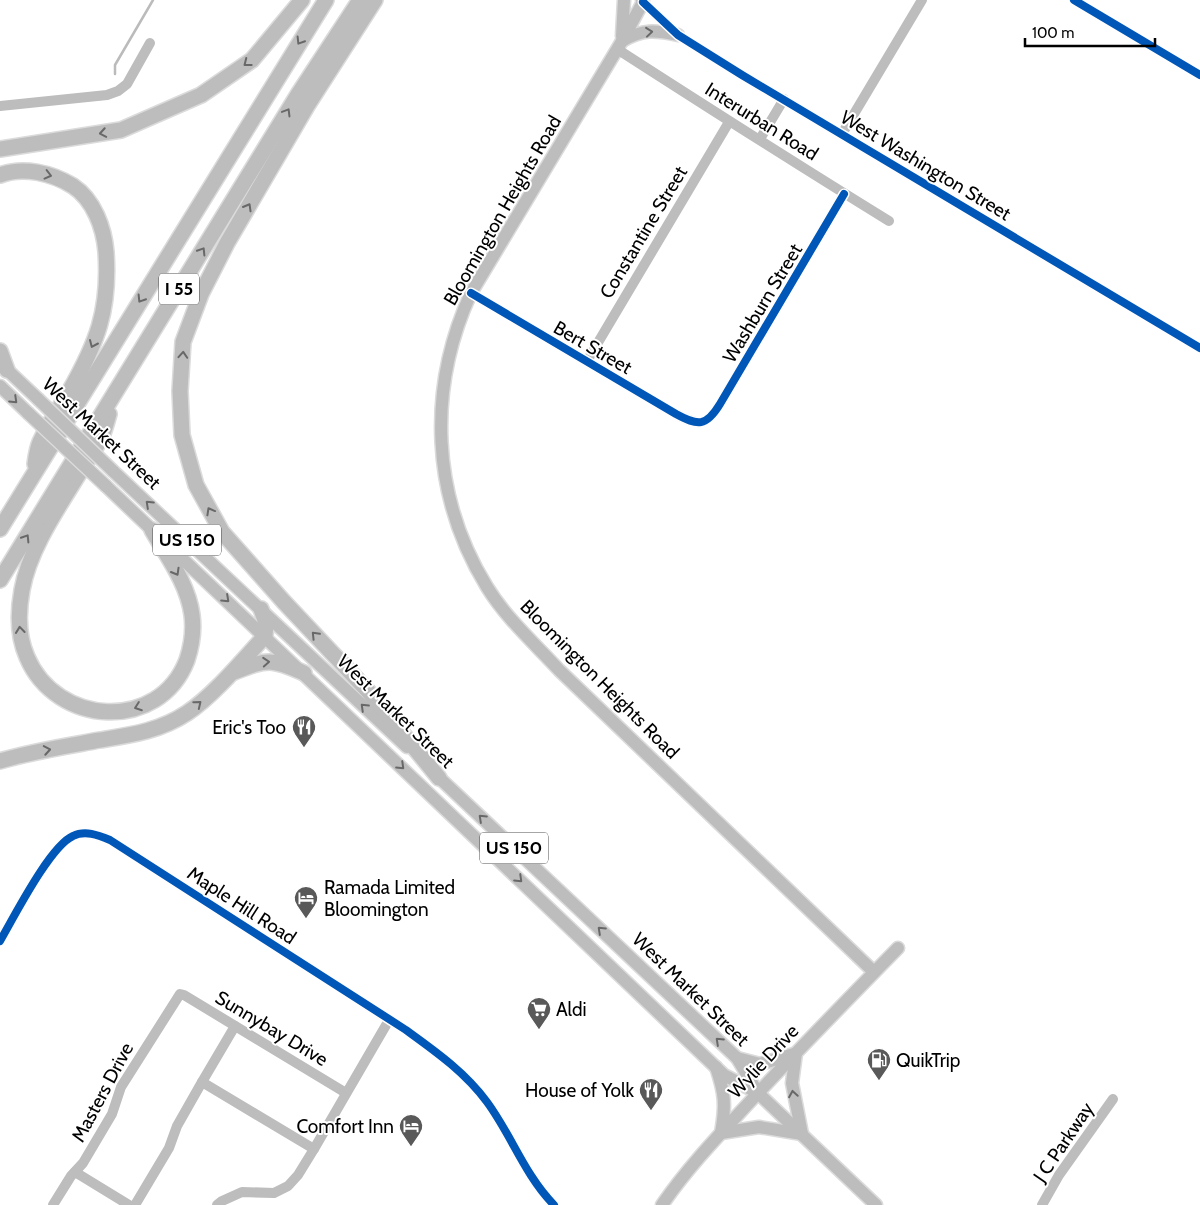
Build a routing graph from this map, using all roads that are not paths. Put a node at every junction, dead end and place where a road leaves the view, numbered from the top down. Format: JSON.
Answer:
{"nodes":[{"id":1,"x":302,"y":0,"type":"edge"},
{"id":2,"x":326,"y":0,"type":"edge"},
{"id":3,"x":360,"y":0,"type":"edge"},
{"id":4,"x":375,"y":0,"type":"edge"},
{"id":5,"x":624,"y":0,"type":"edge"},
{"id":6,"x":922,"y":0,"type":"edge"},
{"id":7,"x":643,"y":1,"type":"edge"},
{"id":8,"x":678,"y":34,"type":"junction"},
{"id":9,"x":150,"y":43,"type":"dead end"},
{"id":10,"x":619,"y":45,"type":"junction"},
{"id":11,"x":784,"y":99,"type":"junction"},
{"id":12,"x":0,"y":106,"type":"edge"},
{"id":13,"x":729,"y":122,"type":"junction"},
{"id":14,"x":842,"y":134,"type":"junction"},
{"id":15,"x":760,"y":140,"type":"junction"},
{"id":16,"x":0,"y":149,"type":"edge"},
{"id":17,"x":0,"y":175,"type":"edge"},
{"id":18,"x":844,"y":194,"type":"junction"},
{"id":19,"x":889,"y":221,"type":"dead end"},
{"id":20,"x":471,"y":293,"type":"junction"},
{"id":21,"x":1200,"y":348,"type":"edge"},
{"id":22,"x":0,"y":351,"type":"edge"},
{"id":23,"x":587,"y":361,"type":"junction"},
{"id":24,"x":3,"y":366,"type":"edge"},
{"id":25,"x":0,"y":386,"type":"edge"},
{"id":26,"x":118,"y":388,"type":"junction"},
{"id":27,"x":701,"y":423,"type":"joint"},
{"id":28,"x":32,"y":476,"type":"junction"},
{"id":29,"x":0,"y":529,"type":"edge"},
{"id":30,"x":152,"y":530,"type":"junction"},
{"id":31,"x":0,"y":580,"type":"edge"},
{"id":32,"x":261,"y":609,"type":"junction"},
{"id":33,"x":265,"y":636,"type":"junction"},
{"id":34,"x":304,"y":673,"type":"junction"},
{"id":35,"x":228,"y":674,"type":"junction"},
{"id":36,"x":0,"y":761,"type":"edge"},
{"id":37,"x":439,"y":778,"type":"junction"},
{"id":38,"x":0,"y":941,"type":"edge"},
{"id":39,"x":898,"y":948,"type":"dead end"},
{"id":40,"x":874,"y":972,"type":"junction"},
{"id":41,"x":180,"y":994,"type":"joint"},
{"id":42,"x":389,"y":1020,"type":"junction"},
{"id":43,"x":235,"y":1026,"type":"junction"},
{"id":44,"x":796,"y":1053,"type":"junction"},
{"id":45,"x":737,"y":1058,"type":"junction"},
{"id":46,"x":716,"y":1068,"type":"junction"},
{"id":47,"x":202,"y":1082,"type":"junction"},
{"id":48,"x":346,"y":1093,"type":"junction"},
{"id":49,"x":758,"y":1094,"type":"junction"},
{"id":50,"x":1113,"y":1099,"type":"dead end"},
{"id":51,"x":721,"y":1133,"type":"junction"},
{"id":52,"x":802,"y":1134,"type":"junction"},
{"id":53,"x":314,"y":1149,"type":"junction"},
{"id":54,"x":75,"y":1172,"type":"junction"},
{"id":55,"x":53,"y":1205,"type":"edge"},
{"id":56,"x":129,"y":1205,"type":"edge"},
{"id":57,"x":135,"y":1205,"type":"edge"},
{"id":58,"x":217,"y":1205,"type":"edge"},
{"id":59,"x":554,"y":1205,"type":"edge"},
{"id":60,"x":662,"y":1205,"type":"edge"},
{"id":61,"x":876,"y":1205,"type":"edge"},
{"id":62,"x":1042,"y":1205,"type":"edge"}],
"edges":[{"from":1,"to":16,"type":"highway","one_way":true},
{"from":2,"to":28,"type":"highway","number":"I 55","one_way":true},
{"from":26,"to":3,"type":"highway","number":"I 55","one_way":true},
{"from":37,"to":4,"type":"highway","one_way":true},
{"from":5,"to":10,"type":"main road"},
{"from":6,"to":14,"type":"street"},
{"from":7,"to":8,"type":"street","name":"West Washington Street"},
{"from":7,"to":10,"type":"main road","name":"Bloomington Heights Road"},
{"from":10,"to":8,"type":"main road","one_way":true},
{"from":8,"to":11,"type":"street","name":"West Washington Street"},
{"from":9,"to":12,"type":"street"},
{"from":10,"to":13,"type":"street","name":"Interurban Road"},
{"from":10,"to":20,"type":"main road","name":"Bloomington Heights Road"},
{"from":11,"to":14,"type":"street","name":"West Washington Street"},
{"from":11,"to":15,"type":"street"},
{"from":13,"to":15,"type":"street","name":"Interurban Road"},
{"from":13,"to":23,"type":"street","name":"Constantine Street"},
{"from":14,"to":21,"type":"street","name":"West Washington Street"},
{"from":15,"to":18,"type":"street","name":"Interurban Road"},
{"from":17,"to":28,"type":"highway","one_way":true},
{"from":18,"to":19,"type":"street","name":"Interurban Road"},
{"from":18,"to":27,"type":"street","name":"Washburn Street"},
{"from":20,"to":23,"type":"street","name":"Bert Street"},
{"from":20,"to":40,"type":"main road","name":"Bloomington Heights Road"},
{"from":22,"to":24,"type":"highway"},
{"from":23,"to":27,"type":"street","name":"Bert Street"},
{"from":32,"to":24,"type":"main road","name":"West Market Street","number":"US 150","one_way":true,"bridge":true},
{"from":25,"to":30,"type":"main road","name":"West Market Street","number":"US 150","one_way":true,"bridge":true},
{"from":30,"to":26,"type":"highway","one_way":true},
{"from":31,"to":26,"type":"highway","number":"I 55","one_way":true},
{"from":28,"to":29,"type":"highway","number":"I 55"},
{"from":30,"to":33,"type":"main road","name":"West Market Street","number":"US 150","one_way":true},
{"from":32,"to":33,"type":"highway"},
{"from":37,"to":32,"type":"main road","name":"West Market Street","number":"US 150","one_way":true},
{"from":33,"to":34,"type":"main road","name":"West Market Street","number":"US 150"},
{"from":33,"to":35,"type":"highway"},
{"from":35,"to":34,"type":"highway","one_way":true},
{"from":34,"to":46,"type":"main road","name":"West Market Street","number":"US 150","one_way":true},
{"from":36,"to":35,"type":"highway","one_way":true},
{"from":45,"to":37,"type":"main road","name":"West Market Street","number":"US 150","one_way":true},
{"from":38,"to":42,"type":"street","name":"Maple Hill Road"},
{"from":39,"to":40,"type":"main road","name":"Wylie Drive"},
{"from":40,"to":44,"type":"main road","name":"Wylie Drive"},
{"from":41,"to":43,"type":"street","name":"Sunnybay Drive"},
{"from":41,"to":54,"type":"street","name":"Masters Drive"},
{"from":42,"to":48,"type":"street"},
{"from":42,"to":59,"type":"street","name":"Maple Hill Road"},
{"from":43,"to":47,"type":"street"},
{"from":43,"to":48,"type":"street","name":"Sunnybay Drive"},
{"from":44,"to":45,"type":"main road"},
{"from":44,"to":49,"type":"main road","name":"Wylie Drive"},
{"from":52,"to":44,"type":"main road","one_way":true},
{"from":45,"to":49,"type":"main road","name":"West Market Street","number":"US 150"},
{"from":46,"to":49,"type":"main road","name":"West Market Street","number":"US 150"},
{"from":46,"to":51,"type":"main road"},
{"from":47,"to":53,"type":"street"},
{"from":47,"to":57,"type":"street"},
{"from":48,"to":53,"type":"street"},
{"from":49,"to":51,"type":"main road","name":"Wylie Drive"},
{"from":49,"to":52,"type":"main road","name":"West Market Street","number":"US 150"},
{"from":50,"to":62,"type":"street","name":"J C Parkway"},
{"from":51,"to":52,"type":"main road"},
{"from":51,"to":60,"type":"main road","name":"Wylie Drive"},
{"from":52,"to":61,"type":"main road","name":"West Market Street","number":"US 150"},
{"from":53,"to":58,"type":"street"},
{"from":54,"to":55,"type":"street","name":"Masters Drive"},
{"from":54,"to":56,"type":"street"}]}
